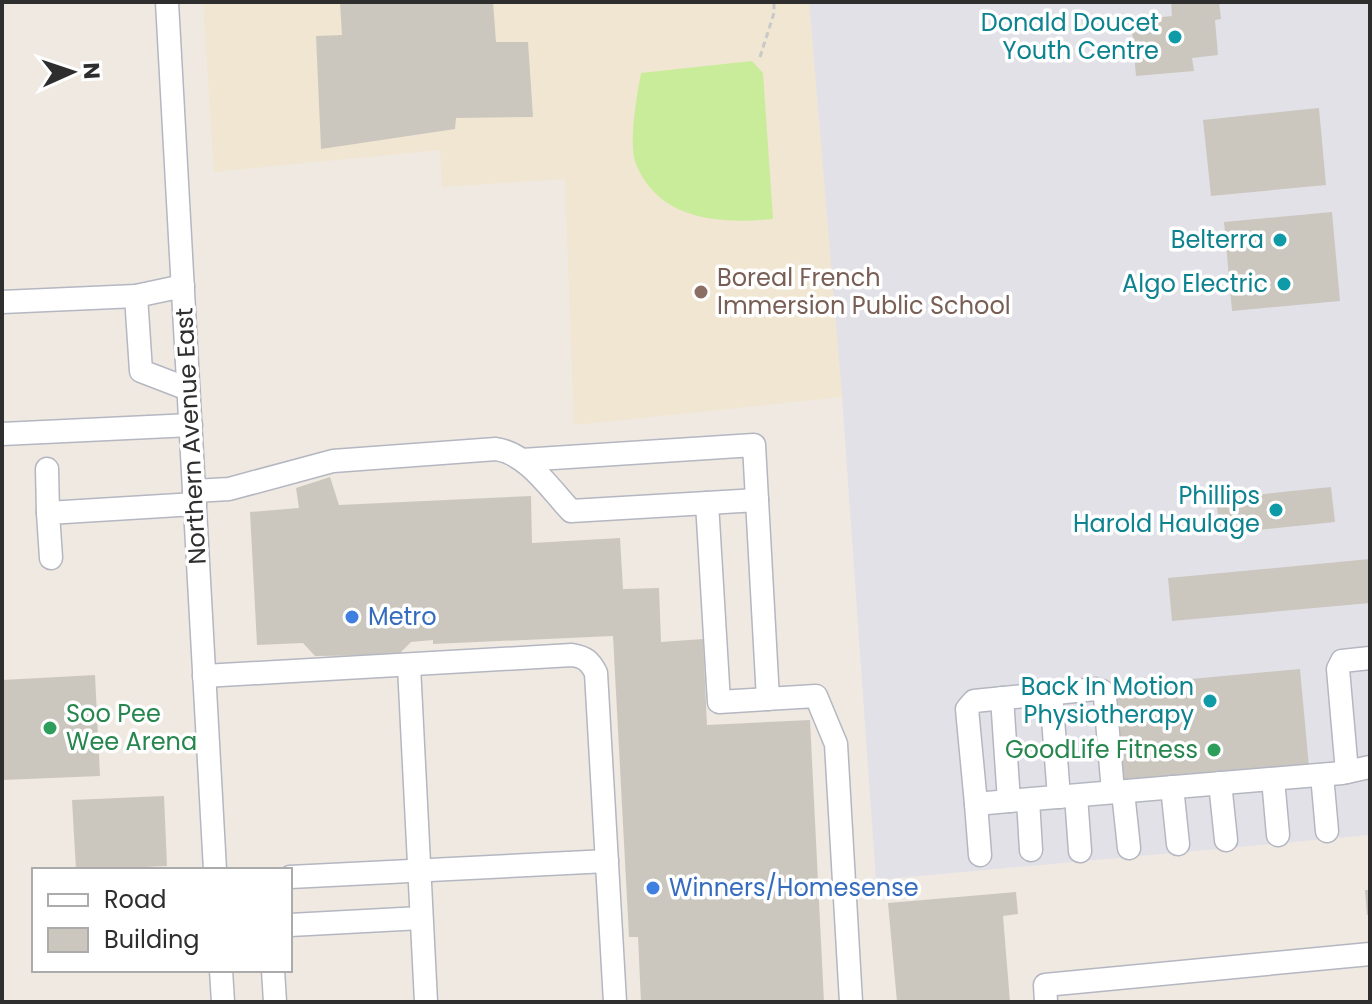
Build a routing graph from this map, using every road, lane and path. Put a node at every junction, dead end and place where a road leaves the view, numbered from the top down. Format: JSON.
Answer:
{"nodes":[{"id":1,"x":167,"y":2,"type":"edge"},
{"id":2,"x":774,"y":2,"type":"edge"},
{"id":3,"x":760,"y":57,"type":"dead end"},
{"id":4,"x":183,"y":286,"type":"junction"},
{"id":5,"x":136,"y":296,"type":"junction"},
{"id":6,"x":2,"y":302,"type":"edge"},
{"id":7,"x":188,"y":389,"type":"junction"},
{"id":8,"x":191,"y":425,"type":"junction"},
{"id":9,"x":2,"y":434,"type":"edge"},
{"id":10,"x":522,"y":460,"type":"junction"},
{"id":11,"x":47,"y":469,"type":"dead end"},
{"id":12,"x":194,"y":498,"type":"junction"},
{"id":13,"x":757,"y":500,"type":"junction"},
{"id":14,"x":707,"y":503,"type":"junction"},
{"id":15,"x":48,"y":513,"type":"junction"},
{"id":16,"x":51,"y":558,"type":"dead end"},
{"id":17,"x":1370,"y":658,"type":"edge"},
{"id":18,"x":409,"y":666,"type":"junction"},
{"id":19,"x":204,"y":676,"type":"junction"},
{"id":20,"x":1051,"y":693,"type":"junction"},
{"id":21,"x":1002,"y":698,"type":"junction"},
{"id":22,"x":768,"y":699,"type":"junction"},
{"id":23,"x":1370,"y":767,"type":"edge"},
{"id":24,"x":1347,"y":772,"type":"junction"},
{"id":25,"x":1322,"y":775,"type":"junction"},
{"id":26,"x":1273,"y":779,"type":"junction"},
{"id":27,"x":1220,"y":783,"type":"junction"},
{"id":28,"x":1172,"y":787,"type":"junction"},
{"id":29,"x":1118,"y":792,"type":"junction"},
{"id":30,"x":1067,"y":796,"type":"junction"},
{"id":31,"x":1019,"y":800,"type":"junction"},
{"id":32,"x":976,"y":804,"type":"junction"},
{"id":33,"x":1327,"y":831,"type":"dead end"},
{"id":34,"x":1278,"y":835,"type":"dead end"},
{"id":35,"x":1226,"y":840,"type":"dead end"},
{"id":36,"x":1178,"y":844,"type":"dead end"},
{"id":37,"x":1129,"y":848,"type":"dead end"},
{"id":38,"x":1031,"y":850,"type":"dead end"},
{"id":39,"x":1080,"y":851,"type":"dead end"},
{"id":40,"x":980,"y":855,"type":"dead end"},
{"id":41,"x":607,"y":861,"type":"junction"},
{"id":42,"x":215,"y":868,"type":"edge"},
{"id":43,"x":419,"y":872,"type":"junction"},
{"id":44,"x":292,"y":877,"type":"edge"},
{"id":45,"x":421,"y":918,"type":"junction"},
{"id":46,"x":292,"y":925,"type":"edge"},
{"id":47,"x":1370,"y":954,"type":"edge"},
{"id":48,"x":221,"y":972,"type":"edge"},
{"id":49,"x":273,"y":972,"type":"edge"},
{"id":50,"x":274,"y":1000,"type":"edge"},
{"id":51,"x":223,"y":1002,"type":"edge"},
{"id":52,"x":426,"y":1002,"type":"edge"},
{"id":53,"x":615,"y":1002,"type":"edge"},
{"id":54,"x":851,"y":1002,"type":"edge"},
{"id":55,"x":1046,"y":1002,"type":"edge"}],
"edges":[{"from":1,"to":4,"type":"street","name":"Northern Avenue East"},
{"from":2,"to":3,"type":"path"},
{"from":4,"to":5,"type":"street"},
{"from":4,"to":7,"type":"street","name":"Northern Avenue East"},
{"from":5,"to":6,"type":"street"},
{"from":5,"to":7,"type":"street"},
{"from":7,"to":8,"type":"street","name":"Northern Avenue East"},
{"from":8,"to":9,"type":"street"},
{"from":8,"to":12,"type":"street","name":"Northern Avenue East"},
{"from":10,"to":12,"type":"street"},
{"from":10,"to":13,"type":"street"},
{"from":10,"to":14,"type":"street"},
{"from":11,"to":15,"type":"street"},
{"from":12,"to":15,"type":"street"},
{"from":12,"to":19,"type":"street","name":"Northern Avenue East"},
{"from":13,"to":14,"type":"street"},
{"from":13,"to":22,"type":"street"},
{"from":14,"to":22,"type":"street"},
{"from":15,"to":16,"type":"street"},
{"from":17,"to":24,"type":"street"},
{"from":18,"to":19,"type":"street"},
{"from":18,"to":41,"type":"street"},
{"from":18,"to":43,"type":"street"},
{"from":19,"to":42,"type":"street","name":"Northern Avenue East"},
{"from":20,"to":21,"type":"street"},
{"from":20,"to":29,"type":"street"},
{"from":20,"to":30,"type":"street"},
{"from":21,"to":31,"type":"street"},
{"from":21,"to":32,"type":"street"},
{"from":22,"to":54,"type":"street"},
{"from":23,"to":24,"type":"street"},
{"from":24,"to":25,"type":"street"},
{"from":25,"to":26,"type":"street"},
{"from":25,"to":33,"type":"street"},
{"from":26,"to":27,"type":"street"},
{"from":26,"to":34,"type":"street"},
{"from":27,"to":28,"type":"street"},
{"from":27,"to":35,"type":"street"},
{"from":28,"to":29,"type":"street"},
{"from":28,"to":36,"type":"street"},
{"from":29,"to":30,"type":"street"},
{"from":29,"to":37,"type":"street"},
{"from":30,"to":31,"type":"street"},
{"from":30,"to":39,"type":"street"},
{"from":31,"to":32,"type":"street"},
{"from":31,"to":38,"type":"street"},
{"from":32,"to":40,"type":"street"},
{"from":41,"to":43,"type":"street"},
{"from":41,"to":53,"type":"street"},
{"from":43,"to":44,"type":"street"},
{"from":43,"to":45,"type":"street"},
{"from":45,"to":46,"type":"street"},
{"from":45,"to":52,"type":"street"},
{"from":47,"to":55,"type":"street"},
{"from":48,"to":51,"type":"street"},
{"from":49,"to":50,"type":"street"}]}
